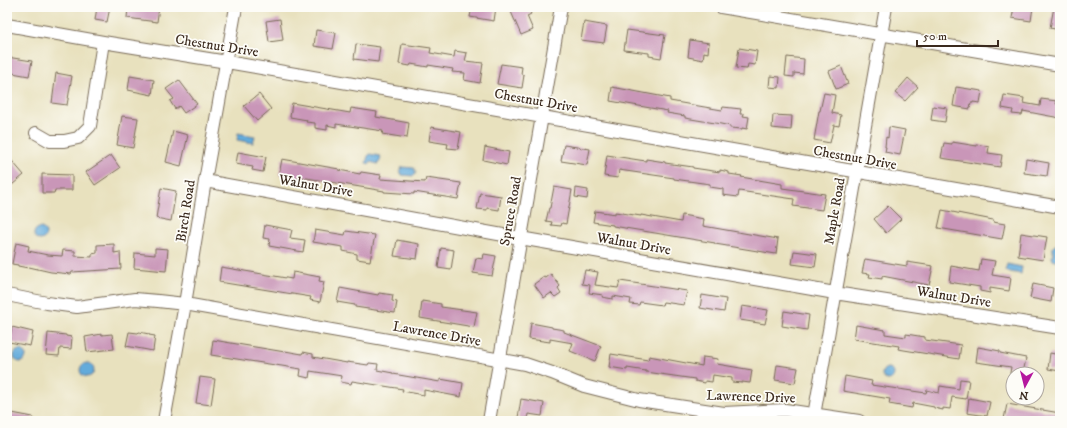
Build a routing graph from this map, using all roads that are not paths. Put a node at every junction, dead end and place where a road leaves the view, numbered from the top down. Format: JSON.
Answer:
{"nodes":[{"id":1,"x":236,"y":7,"type":"edge"},
{"id":2,"x":561,"y":7,"type":"edge"},
{"id":3,"x":721,"y":7,"type":"edge"},
{"id":4,"x":886,"y":7,"type":"edge"},
{"id":5,"x":7,"y":25,"type":"edge"},
{"id":6,"x":881,"y":35,"type":"junction"},
{"id":7,"x":103,"y":42,"type":"junction"},
{"id":8,"x":227,"y":62,"type":"junction"},
{"id":9,"x":1060,"y":65,"type":"edge"},
{"id":10,"x":542,"y":116,"type":"junction"},
{"id":11,"x":36,"y":133,"type":"dead end"},
{"id":12,"x":856,"y":172,"type":"junction"},
{"id":13,"x":205,"y":180,"type":"junction"},
{"id":14,"x":1060,"y":207,"type":"edge"},
{"id":15,"x":520,"y":238,"type":"junction"},
{"id":16,"x":835,"y":293,"type":"junction"},
{"id":17,"x":7,"y":295,"type":"edge"},
{"id":18,"x":185,"y":304,"type":"junction"},
{"id":19,"x":1060,"y":328,"type":"edge"},
{"id":20,"x":500,"y":359,"type":"junction"},
{"id":21,"x":814,"y":418,"type":"edge"},
{"id":22,"x":164,"y":421,"type":"edge"},
{"id":23,"x":489,"y":421,"type":"edge"},
{"id":24,"x":859,"y":421,"type":"edge"}],
"edges":[{"from":1,"to":8,"type":"street","name":"Birch Road"},
{"from":2,"to":10,"type":"street","name":"Spruce Road"},
{"from":3,"to":6,"type":"street"},
{"from":4,"to":6,"type":"street","name":"Maple Road"},
{"from":5,"to":7,"type":"street","name":"Chestnut Drive"},
{"from":6,"to":9,"type":"street"},
{"from":6,"to":12,"type":"street","name":"Maple Road"},
{"from":7,"to":8,"type":"street","name":"Chestnut Drive"},
{"from":7,"to":11,"type":"street"},
{"from":8,"to":10,"type":"street","name":"Chestnut Drive"},
{"from":8,"to":13,"type":"street","name":"Birch Road"},
{"from":10,"to":12,"type":"street","name":"Chestnut Drive"},
{"from":10,"to":15,"type":"street","name":"Spruce Road"},
{"from":12,"to":14,"type":"street","name":"Chestnut Drive"},
{"from":12,"to":16,"type":"street","name":"Maple Road"},
{"from":13,"to":15,"type":"street","name":"Walnut Drive"},
{"from":13,"to":18,"type":"street","name":"Birch Road"},
{"from":15,"to":16,"type":"street","name":"Walnut Drive"},
{"from":15,"to":20,"type":"street","name":"Spruce Road"},
{"from":16,"to":19,"type":"street","name":"Walnut Drive"},
{"from":16,"to":21,"type":"street","name":"Maple Road"},
{"from":17,"to":18,"type":"street","name":"Lawrence Drive"},
{"from":18,"to":20,"type":"street","name":"Lawrence Drive"},
{"from":18,"to":22,"type":"street","name":"Birch Road"},
{"from":20,"to":21,"type":"street","name":"Lawrence Drive"},
{"from":20,"to":23,"type":"street","name":"Spruce Road"},
{"from":21,"to":24,"type":"street","name":"Lawrence Drive"}]}
